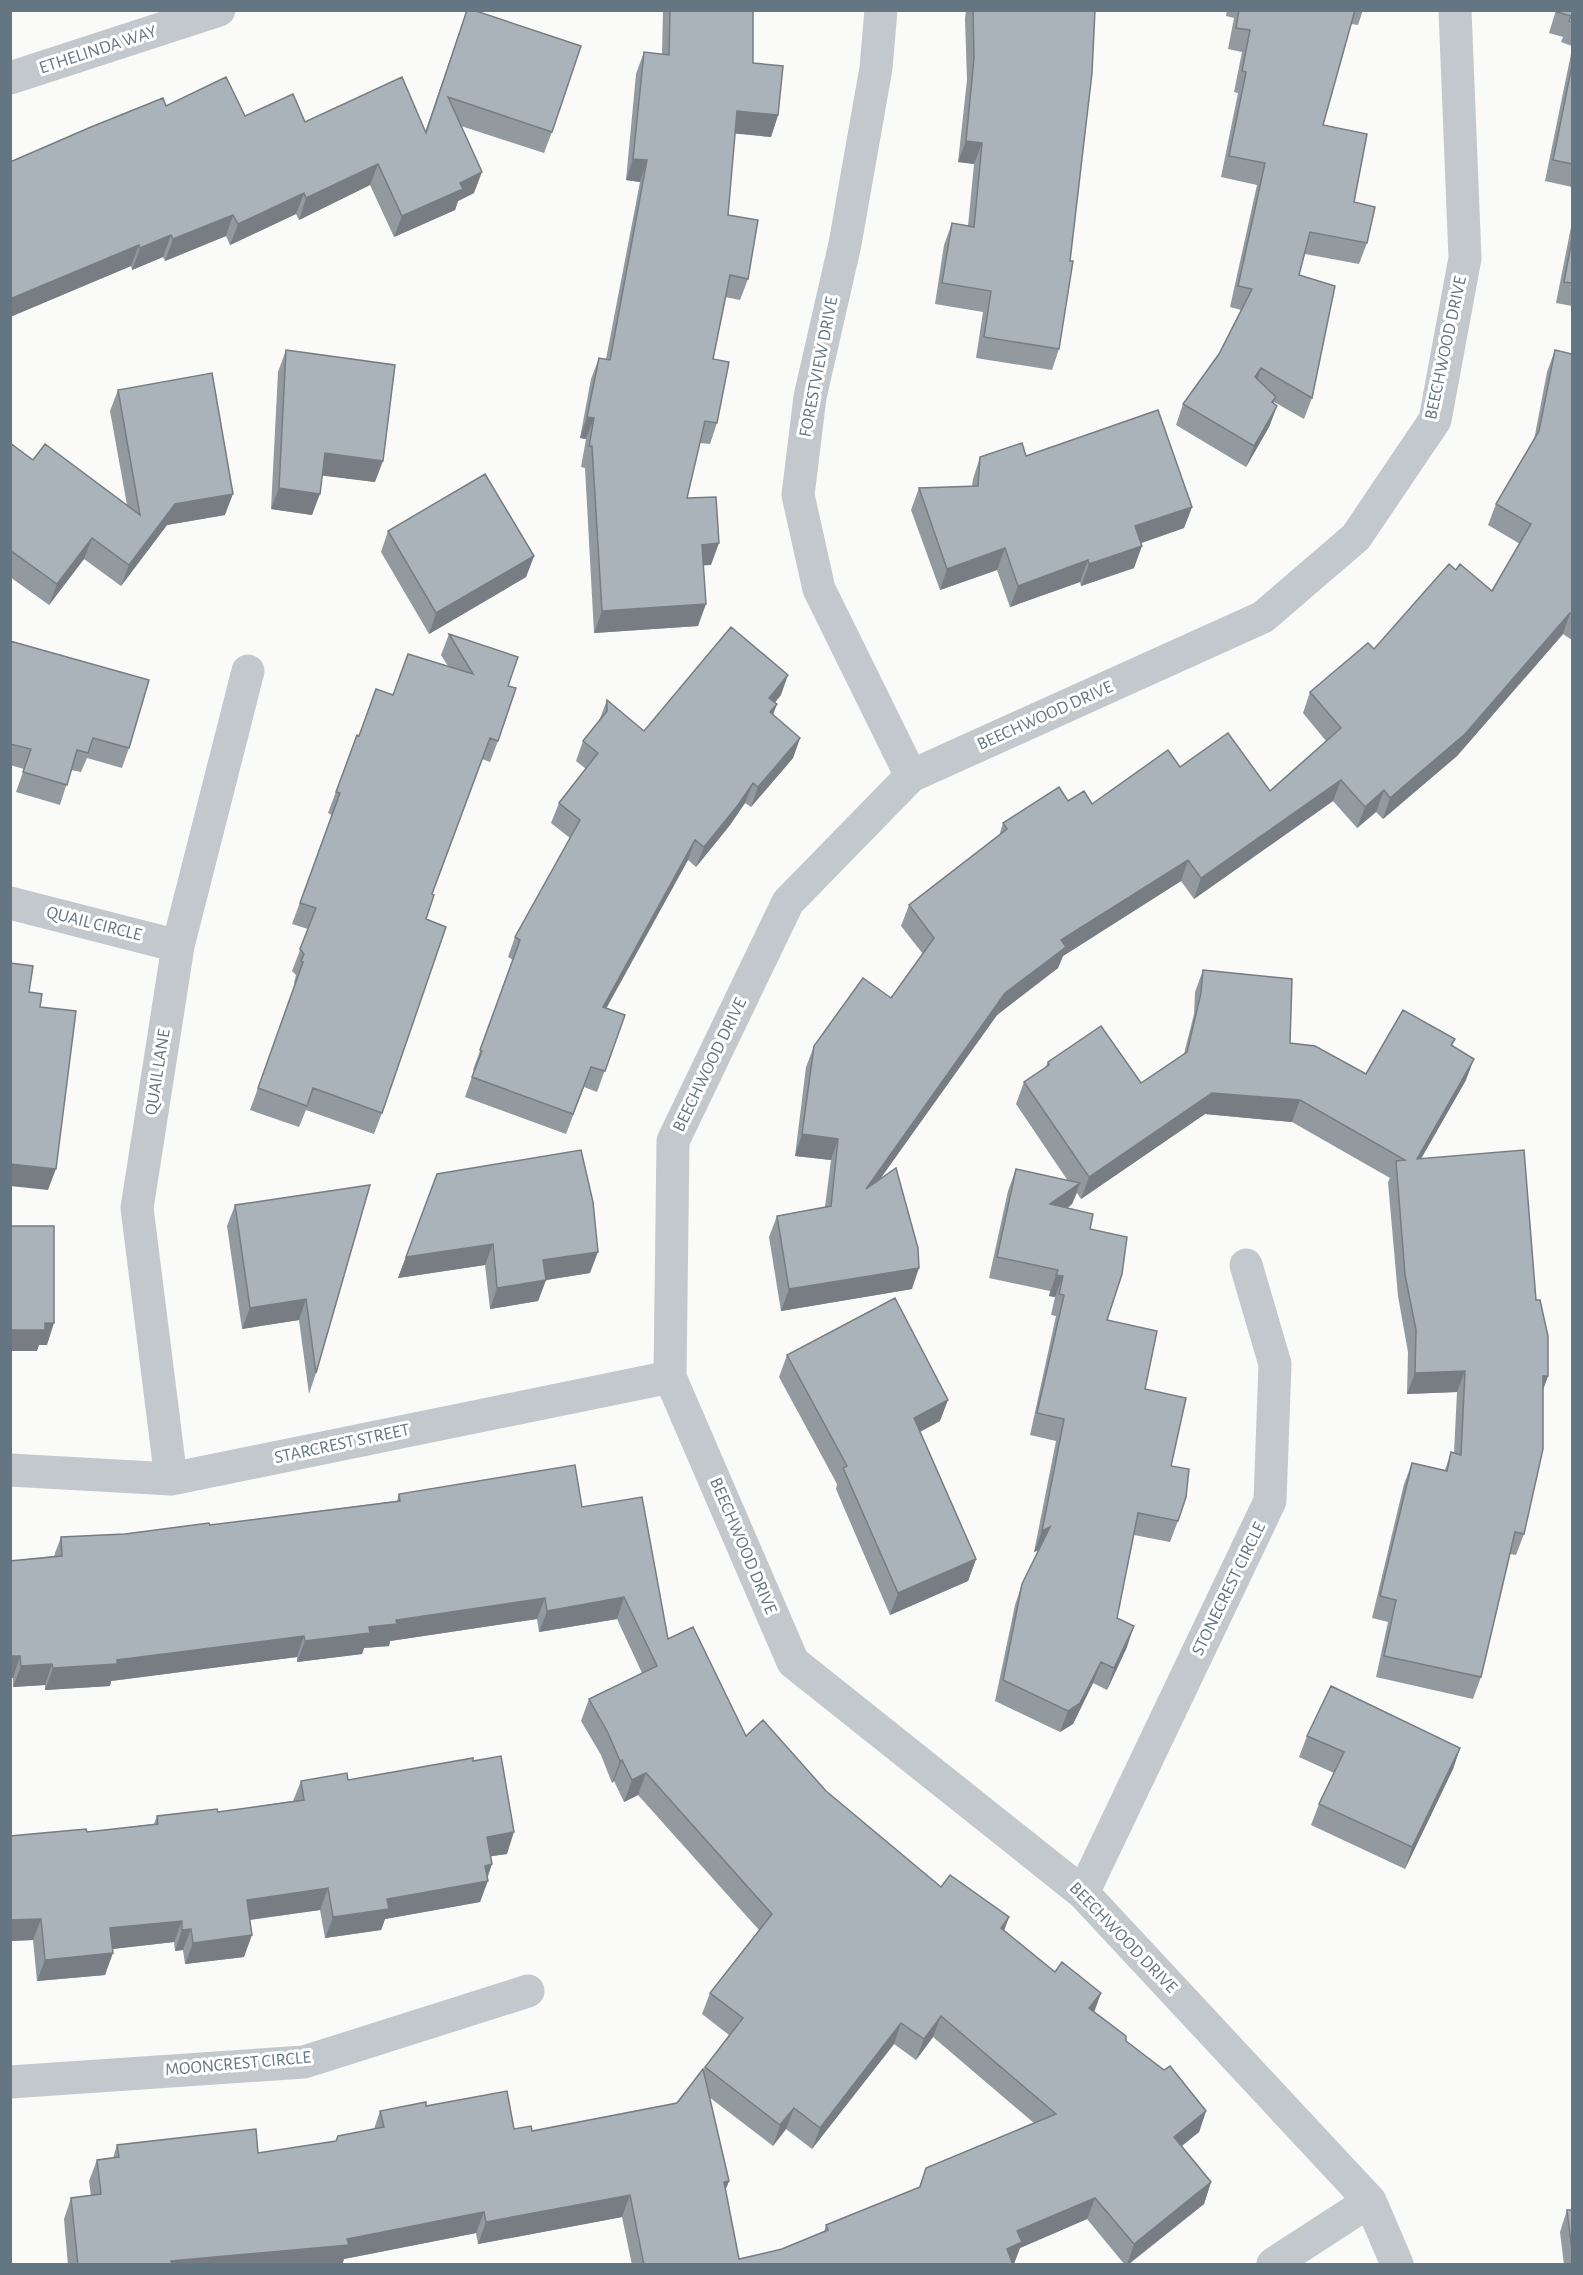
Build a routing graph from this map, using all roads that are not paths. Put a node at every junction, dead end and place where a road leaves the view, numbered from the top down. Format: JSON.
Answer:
{"nodes":[{"id":1,"x":219,"y":10,"type":"edge"},
{"id":2,"x":881,"y":10,"type":"edge"},
{"id":3,"x":1455,"y":10,"type":"edge"},
{"id":4,"x":10,"y":78,"type":"edge"},
{"id":5,"x":248,"y":671,"type":"dead end"},
{"id":6,"x":911,"y":776,"type":"junction"},
{"id":7,"x":10,"y":903,"type":"edge"},
{"id":8,"x":178,"y":946,"type":"junction"},
{"id":9,"x":1246,"y":1265,"type":"dead end"},
{"id":10,"x":670,"y":1377,"type":"junction"},
{"id":11,"x":10,"y":1470,"type":"edge"},
{"id":12,"x":171,"y":1479,"type":"junction"},
{"id":13,"x":1083,"y":1893,"type":"junction"},
{"id":14,"x":528,"y":1991,"type":"dead end"},
{"id":15,"x":10,"y":2082,"type":"edge"},
{"id":16,"x":1370,"y":2201,"type":"junction"},
{"id":17,"x":1273,"y":2265,"type":"edge"},
{"id":18,"x":1397,"y":2265,"type":"edge"}],
"edges":[{"from":1,"to":4,"type":"street","name":"ETHELINDA WAY"},
{"from":2,"to":6,"type":"street","name":"FORESTVIEW DRIVE"},
{"from":3,"to":6,"type":"street","name":"BEECHWOOD DRIVE"},
{"from":5,"to":8,"type":"street","name":"QUAIL LANE"},
{"from":6,"to":10,"type":"street","name":"BEECHWOOD DRIVE"},
{"from":7,"to":8,"type":"street","name":"QUAIL CIRCLE"},
{"from":8,"to":12,"type":"street","name":"QUAIL LANE"},
{"from":9,"to":13,"type":"street","name":"STONECREST CIRCLE"},
{"from":10,"to":12,"type":"street","name":"STARCREST STREET"},
{"from":10,"to":13,"type":"street","name":"BEECHWOOD DRIVE"},
{"from":11,"to":12,"type":"street","name":"STARCREST STREET"},
{"from":13,"to":16,"type":"street","name":"BEECHWOOD DRIVE"},
{"from":14,"to":15,"type":"street","name":"MOONCREST CIRCLE"},
{"from":16,"to":17,"type":"street"},
{"from":16,"to":18,"type":"street","name":"BEECHWOOD DRIVE"}]}
